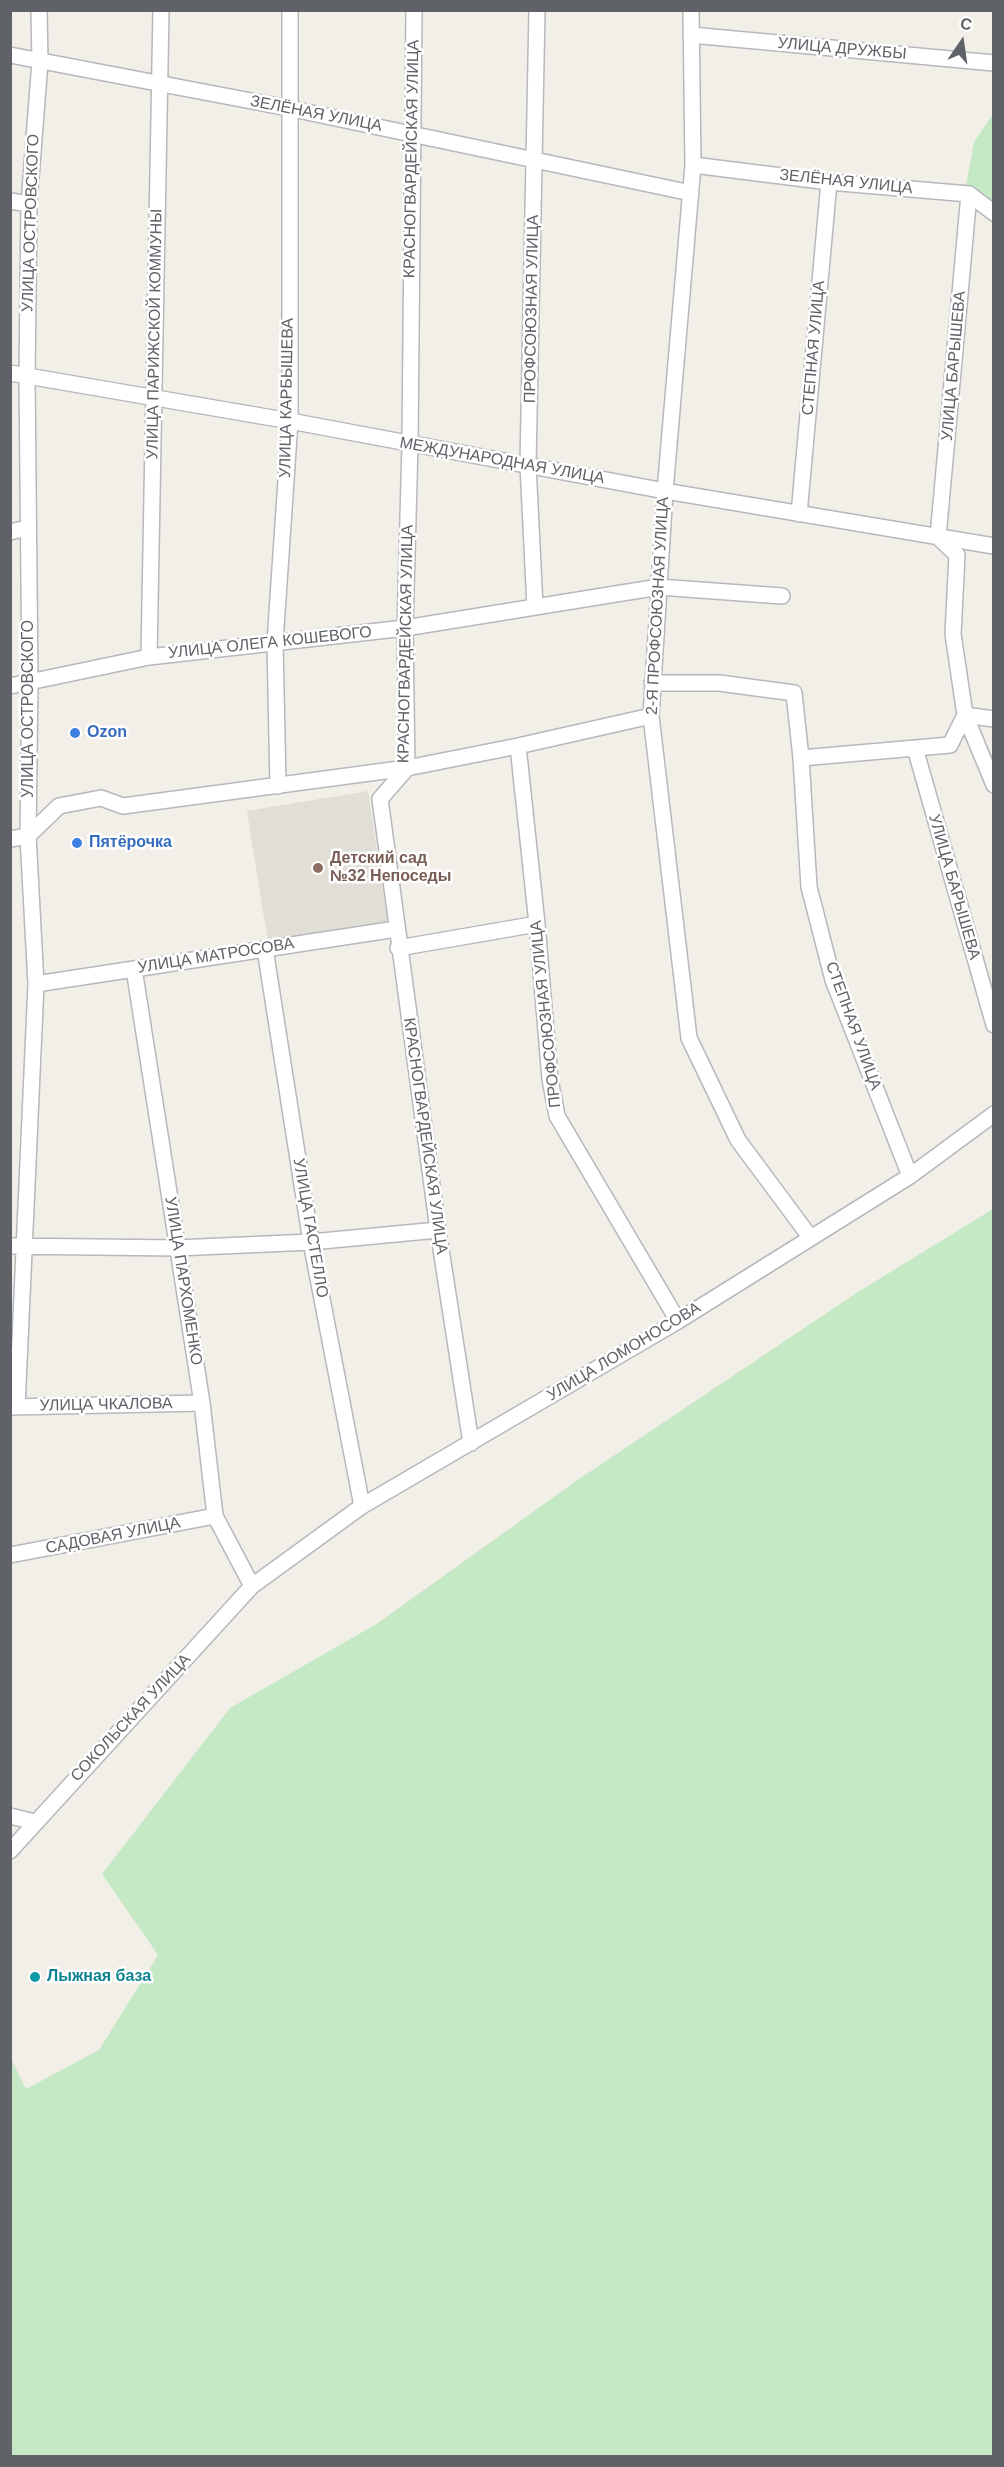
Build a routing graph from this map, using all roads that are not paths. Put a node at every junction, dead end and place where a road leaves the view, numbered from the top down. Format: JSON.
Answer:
{"nodes":[{"id":1,"x":39,"y":10,"type":"edge"},
{"id":2,"x":161,"y":10,"type":"edge"},
{"id":3,"x":290,"y":10,"type":"edge"},
{"id":4,"x":414,"y":10,"type":"edge"},
{"id":5,"x":537,"y":10,"type":"edge"},
{"id":6,"x":691,"y":10,"type":"edge"},
{"id":7,"x":691,"y":35,"type":"junction"},
{"id":8,"x":10,"y":55,"type":"edge"},
{"id":9,"x":39,"y":61,"type":"junction"},
{"id":10,"x":993,"y":63,"type":"edge"},
{"id":11,"x":161,"y":84,"type":"junction"},
{"id":12,"x":288,"y":108,"type":"junction"},
{"id":13,"x":412,"y":134,"type":"junction"},
{"id":14,"x":535,"y":162,"type":"junction"},
{"id":15,"x":693,"y":165,"type":"junction"},
{"id":16,"x":829,"y":182,"type":"junction"},
{"id":17,"x":691,"y":193,"type":"junction"},
{"id":18,"x":969,"y":194,"type":"junction"},
{"id":19,"x":10,"y":201,"type":"edge"},
{"id":20,"x":29,"y":204,"type":"junction"},
{"id":21,"x":993,"y":213,"type":"edge"},
{"id":22,"x":10,"y":373,"type":"edge"},
{"id":23,"x":27,"y":377,"type":"junction"},
{"id":24,"x":153,"y":398,"type":"junction"},
{"id":25,"x":290,"y":421,"type":"junction"},
{"id":26,"x":411,"y":444,"type":"junction"},
{"id":27,"x":528,"y":465,"type":"junction"},
{"id":28,"x":665,"y":491,"type":"junction"},
{"id":29,"x":799,"y":514,"type":"junction"},
{"id":30,"x":27,"y":528,"type":"junction"},
{"id":31,"x":10,"y":532,"type":"edge"},
{"id":32,"x":938,"y":537,"type":"junction"},
{"id":33,"x":993,"y":546,"type":"edge"},
{"id":34,"x":659,"y":587,"type":"junction"},
{"id":35,"x":782,"y":596,"type":"dead end"},
{"id":36,"x":535,"y":607,"type":"junction"},
{"id":37,"x":405,"y":628,"type":"junction"},
{"id":38,"x":275,"y":642,"type":"junction"},
{"id":39,"x":149,"y":657,"type":"junction"},
{"id":40,"x":30,"y":683,"type":"junction"},
{"id":41,"x":652,"y":683,"type":"junction"},
{"id":42,"x":10,"y":686,"type":"edge"},
{"id":43,"x":965,"y":715,"type":"junction"},
{"id":44,"x":651,"y":716,"type":"junction"},
{"id":45,"x":993,"y":719,"type":"edge"},
{"id":46,"x":518,"y":746,"type":"junction"},
{"id":47,"x":915,"y":748,"type":"junction"},
{"id":48,"x":801,"y":758,"type":"junction"},
{"id":49,"x":407,"y":768,"type":"junction"},
{"id":50,"x":993,"y":785,"type":"edge"},
{"id":51,"x":278,"y":786,"type":"junction"},
{"id":52,"x":28,"y":836,"type":"junction"},
{"id":53,"x":10,"y":839,"type":"edge"},
{"id":54,"x":537,"y":924,"type":"junction"},
{"id":55,"x":396,"y":929,"type":"junction"},
{"id":56,"x":398,"y":948,"type":"junction"},
{"id":57,"x":265,"y":949,"type":"junction"},
{"id":58,"x":134,"y":969,"type":"junction"},
{"id":59,"x":36,"y":984,"type":"junction"},
{"id":60,"x":993,"y":1025,"type":"edge"},
{"id":61,"x":993,"y":1114,"type":"edge"},
{"id":62,"x":910,"y":1176,"type":"junction"},
{"id":63,"x":438,"y":1230,"type":"junction"},
{"id":64,"x":810,"y":1237,"type":"junction"},
{"id":65,"x":311,"y":1242,"type":"junction"},
{"id":66,"x":17,"y":1246,"type":"edge"},
{"id":67,"x":177,"y":1248,"type":"junction"},
{"id":68,"x":678,"y":1321,"type":"junction"},
{"id":69,"x":201,"y":1403,"type":"junction"},
{"id":70,"x":14,"y":1407,"type":"edge"},
{"id":71,"x":471,"y":1443,"type":"junction"},
{"id":72,"x":362,"y":1506,"type":"junction"},
{"id":73,"x":215,"y":1516,"type":"junction"},
{"id":74,"x":10,"y":1555,"type":"edge"},
{"id":75,"x":252,"y":1586,"type":"junction"},
{"id":76,"x":10,"y":1816,"type":"edge"},
{"id":77,"x":35,"y":1822,"type":"junction"},
{"id":78,"x":10,"y":1851,"type":"edge"}],
"edges":[{"from":1,"to":9,"type":"street","name":"УЛИЦА ОСТРОВСКОГО"},
{"from":2,"to":11,"type":"street","name":"УЛИЦА ПАРИЖСКОЙ КОММУНЫ"},
{"from":3,"to":12,"type":"street","name":"УЛИЦА КАРБЫШЕВА"},
{"from":4,"to":13,"type":"street","name":"КРАСНОГВАРДЕЙСКАЯ УЛИЦА"},
{"from":5,"to":14,"type":"street","name":"ПРОФСОЮЗНАЯ УЛИЦА"},
{"from":6,"to":7,"type":"street","name":"2-Я ПРОФСОЮЗНАЯ УЛИЦА"},
{"from":7,"to":10,"type":"street","name":"УЛИЦА ДРУЖБЫ"},
{"from":7,"to":15,"type":"street","name":"2-Я ПРОФСОЮЗНАЯ УЛИЦА"},
{"from":8,"to":9,"type":"street","name":"ЗЕЛЁНАЯ УЛИЦА"},
{"from":9,"to":11,"type":"street","name":"ЗЕЛЁНАЯ УЛИЦА"},
{"from":9,"to":20,"type":"street","name":"УЛИЦА ОСТРОВСКОГО"},
{"from":11,"to":12,"type":"street","name":"ЗЕЛЁНАЯ УЛИЦА"},
{"from":11,"to":24,"type":"street","name":"УЛИЦА ПАРИЖСКОЙ КОММУНЫ"},
{"from":12,"to":13,"type":"street","name":"ЗЕЛЁНАЯ УЛИЦА"},
{"from":12,"to":25,"type":"street","name":"УЛИЦА КАРБЫШЕВА"},
{"from":13,"to":14,"type":"street","name":"ЗЕЛЁНАЯ УЛИЦА"},
{"from":13,"to":26,"type":"street","name":"КРАСНОГВАРДЕЙСКАЯ УЛИЦА"},
{"from":14,"to":17,"type":"street","name":"ЗЕЛЁНАЯ УЛИЦА"},
{"from":14,"to":27,"type":"street","name":"ПРОФСОЮЗНАЯ УЛИЦА"},
{"from":15,"to":16,"type":"street","name":"ЗЕЛЁНАЯ УЛИЦА"},
{"from":15,"to":17,"type":"street","name":"2-Я ПРОФСОЮЗНАЯ УЛИЦА"},
{"from":16,"to":18,"type":"street","name":"ЗЕЛЁНАЯ УЛИЦА"},
{"from":16,"to":29,"type":"street","name":"СТЕПНАЯ УЛИЦА"},
{"from":17,"to":28,"type":"street","name":"2-Я ПРОФСОЮЗНАЯ УЛИЦА"},
{"from":18,"to":21,"type":"street"},
{"from":18,"to":32,"type":"street","name":"УЛИЦА БАРЫШЕВА"},
{"from":19,"to":20,"type":"street"},
{"from":20,"to":23,"type":"street","name":"УЛИЦА ОСТРОВСКОГО"},
{"from":22,"to":23,"type":"street","name":"МЕЖДУНАРОДНАЯ УЛИЦА"},
{"from":23,"to":24,"type":"street","name":"МЕЖДУНАРОДНАЯ УЛИЦА"},
{"from":23,"to":30,"type":"street","name":"УЛИЦА ОСТРОВСКОГО"},
{"from":24,"to":25,"type":"street","name":"МЕЖДУНАРОДНАЯ УЛИЦА"},
{"from":24,"to":39,"type":"street","name":"УЛИЦА ПАРИЖСКОЙ КОММУНЫ"},
{"from":25,"to":26,"type":"street","name":"МЕЖДУНАРОДНАЯ УЛИЦА"},
{"from":25,"to":38,"type":"street","name":"УЛИЦА КАРБЫШЕВА"},
{"from":26,"to":27,"type":"street","name":"МЕЖДУНАРОДНАЯ УЛИЦА"},
{"from":26,"to":37,"type":"street","name":"КРАСНОГВАРДЕЙСКАЯ УЛИЦА"},
{"from":27,"to":28,"type":"street","name":"МЕЖДУНАРОДНАЯ УЛИЦА"},
{"from":27,"to":36,"type":"street","name":"ПРОФСОЮЗНАЯ УЛИЦА"},
{"from":28,"to":29,"type":"street","name":"МЕЖДУНАРОДНАЯ УЛИЦА"},
{"from":28,"to":34,"type":"street","name":"2-Я ПРОФСОЮЗНАЯ УЛИЦА"},
{"from":29,"to":32,"type":"street","name":"МЕЖДУНАРОДНАЯ УЛИЦА"},
{"from":30,"to":31,"type":"street"},
{"from":30,"to":40,"type":"street","name":"УЛИЦА ОСТРОВСКОГО"},
{"from":32,"to":33,"type":"street","name":"МЕЖДУНАРОДНАЯ УЛИЦА"},
{"from":32,"to":43,"type":"street"},
{"from":34,"to":35,"type":"street","name":"УЛИЦА ОЛЕГА КОШЕВОГО"},
{"from":34,"to":36,"type":"street","name":"УЛИЦА ОЛЕГА КОШЕВОГО"},
{"from":34,"to":41,"type":"street","name":"2-Я ПРОФСОЮЗНАЯ УЛИЦА"},
{"from":36,"to":37,"type":"street","name":"УЛИЦА ОЛЕГА КОШЕВОГО"},
{"from":37,"to":38,"type":"street","name":"УЛИЦА ОЛЕГА КОШЕВОГО"},
{"from":37,"to":49,"type":"street","name":"КРАСНОГВАРДЕЙСКАЯ УЛИЦА"},
{"from":38,"to":39,"type":"street","name":"УЛИЦА ОЛЕГА КОШЕВОГО"},
{"from":38,"to":51,"type":"street","name":"УЛИЦА КАРБЫШЕВА"},
{"from":39,"to":40,"type":"street","name":"УЛИЦА ОЛЕГА КОШЕВОГО"},
{"from":40,"to":42,"type":"street","name":"УЛИЦА ОЛЕГА КОШЕВОГО"},
{"from":40,"to":52,"type":"street","name":"УЛИЦА ОСТРОВСКОГО"},
{"from":41,"to":44,"type":"street","name":"2-Я ПРОФСОЮЗНАЯ УЛИЦА"},
{"from":41,"to":48,"type":"street","name":"СТЕПНАЯ УЛИЦА"},
{"from":43,"to":45,"type":"street"},
{"from":43,"to":47,"type":"street"},
{"from":43,"to":50,"type":"street"},
{"from":44,"to":46,"type":"street"},
{"from":44,"to":64,"type":"street","name":"2-Я ПРОФСОЮЗНАЯ УЛИЦА"},
{"from":46,"to":49,"type":"street"},
{"from":46,"to":54,"type":"street","name":"ПРОФСОЮЗНАЯ УЛИЦА"},
{"from":47,"to":48,"type":"street"},
{"from":47,"to":60,"type":"street","name":"УЛИЦА БАРЫШЕВА"},
{"from":48,"to":62,"type":"street","name":"СТЕПНАЯ УЛИЦА"},
{"from":49,"to":51,"type":"street"},
{"from":49,"to":55,"type":"street","name":"КРАСНОГВАРДЕЙСКАЯ УЛИЦА"},
{"from":51,"to":52,"type":"street"},
{"from":52,"to":53,"type":"street"},
{"from":52,"to":59,"type":"street","name":"УЛИЦА ОСТРОВСКОГО"},
{"from":54,"to":56,"type":"street"},
{"from":54,"to":68,"type":"street","name":"ПРОФСОЮЗНАЯ УЛИЦА"},
{"from":55,"to":56,"type":"street","name":"КРАСНОГВАРДЕЙСКАЯ УЛИЦА"},
{"from":55,"to":57,"type":"street","name":"УЛИЦА МАТРОСОВА"},
{"from":56,"to":63,"type":"street","name":"КРАСНОГВАРДЕЙСКАЯ УЛИЦА"},
{"from":57,"to":58,"type":"street","name":"УЛИЦА МАТРОСОВА"},
{"from":57,"to":65,"type":"street","name":"УЛИЦА ГАСТЕЛЛО"},
{"from":58,"to":59,"type":"street","name":"УЛИЦА МАТРОСОВА"},
{"from":58,"to":67,"type":"street","name":"УЛИЦА ПАРХОМЕНКО"},
{"from":59,"to":66,"type":"street","name":"УЛИЦА ОСТРОВСКОГО"},
{"from":61,"to":62,"type":"street","name":"УЛИЦА ЛОМОНОСОВА"},
{"from":62,"to":64,"type":"street","name":"УЛИЦА ЛОМОНОСОВА"},
{"from":63,"to":65,"type":"street"},
{"from":63,"to":71,"type":"street","name":"КРАСНОГВАРДЕЙСКАЯ УЛИЦА"},
{"from":64,"to":68,"type":"street","name":"УЛИЦА ЛОМОНОСОВА"},
{"from":65,"to":67,"type":"street"},
{"from":65,"to":72,"type":"street","name":"УЛИЦА ГАСТЕЛЛО"},
{"from":66,"to":67,"type":"street"},
{"from":66,"to":70,"type":"street","name":"УЛИЦА ОСТРОВСКОГО"},
{"from":67,"to":69,"type":"street","name":"УЛИЦА ПАРХОМЕНКО"},
{"from":68,"to":71,"type":"street","name":"УЛИЦА ЛОМОНОСОВА"},
{"from":69,"to":70,"type":"street","name":"УЛИЦА ЧКАЛОВА"},
{"from":69,"to":73,"type":"street","name":"УЛИЦА ПАРХОМЕНКО"},
{"from":71,"to":72,"type":"street","name":"УЛИЦА ЛОМОНОСОВА"},
{"from":72,"to":75,"type":"street","name":"УЛИЦА ЛОМОНОСОВА"},
{"from":73,"to":74,"type":"street","name":"САДОВАЯ УЛИЦА"},
{"from":73,"to":75,"type":"street","name":"УЛИЦА ПАРХОМЕНКО"},
{"from":75,"to":77,"type":"street","name":"СОКОЛЬСКАЯ УЛИЦА"},
{"from":76,"to":77,"type":"street"},
{"from":77,"to":78,"type":"street","name":"СОКОЛЬСКАЯ УЛИЦА"}]}
